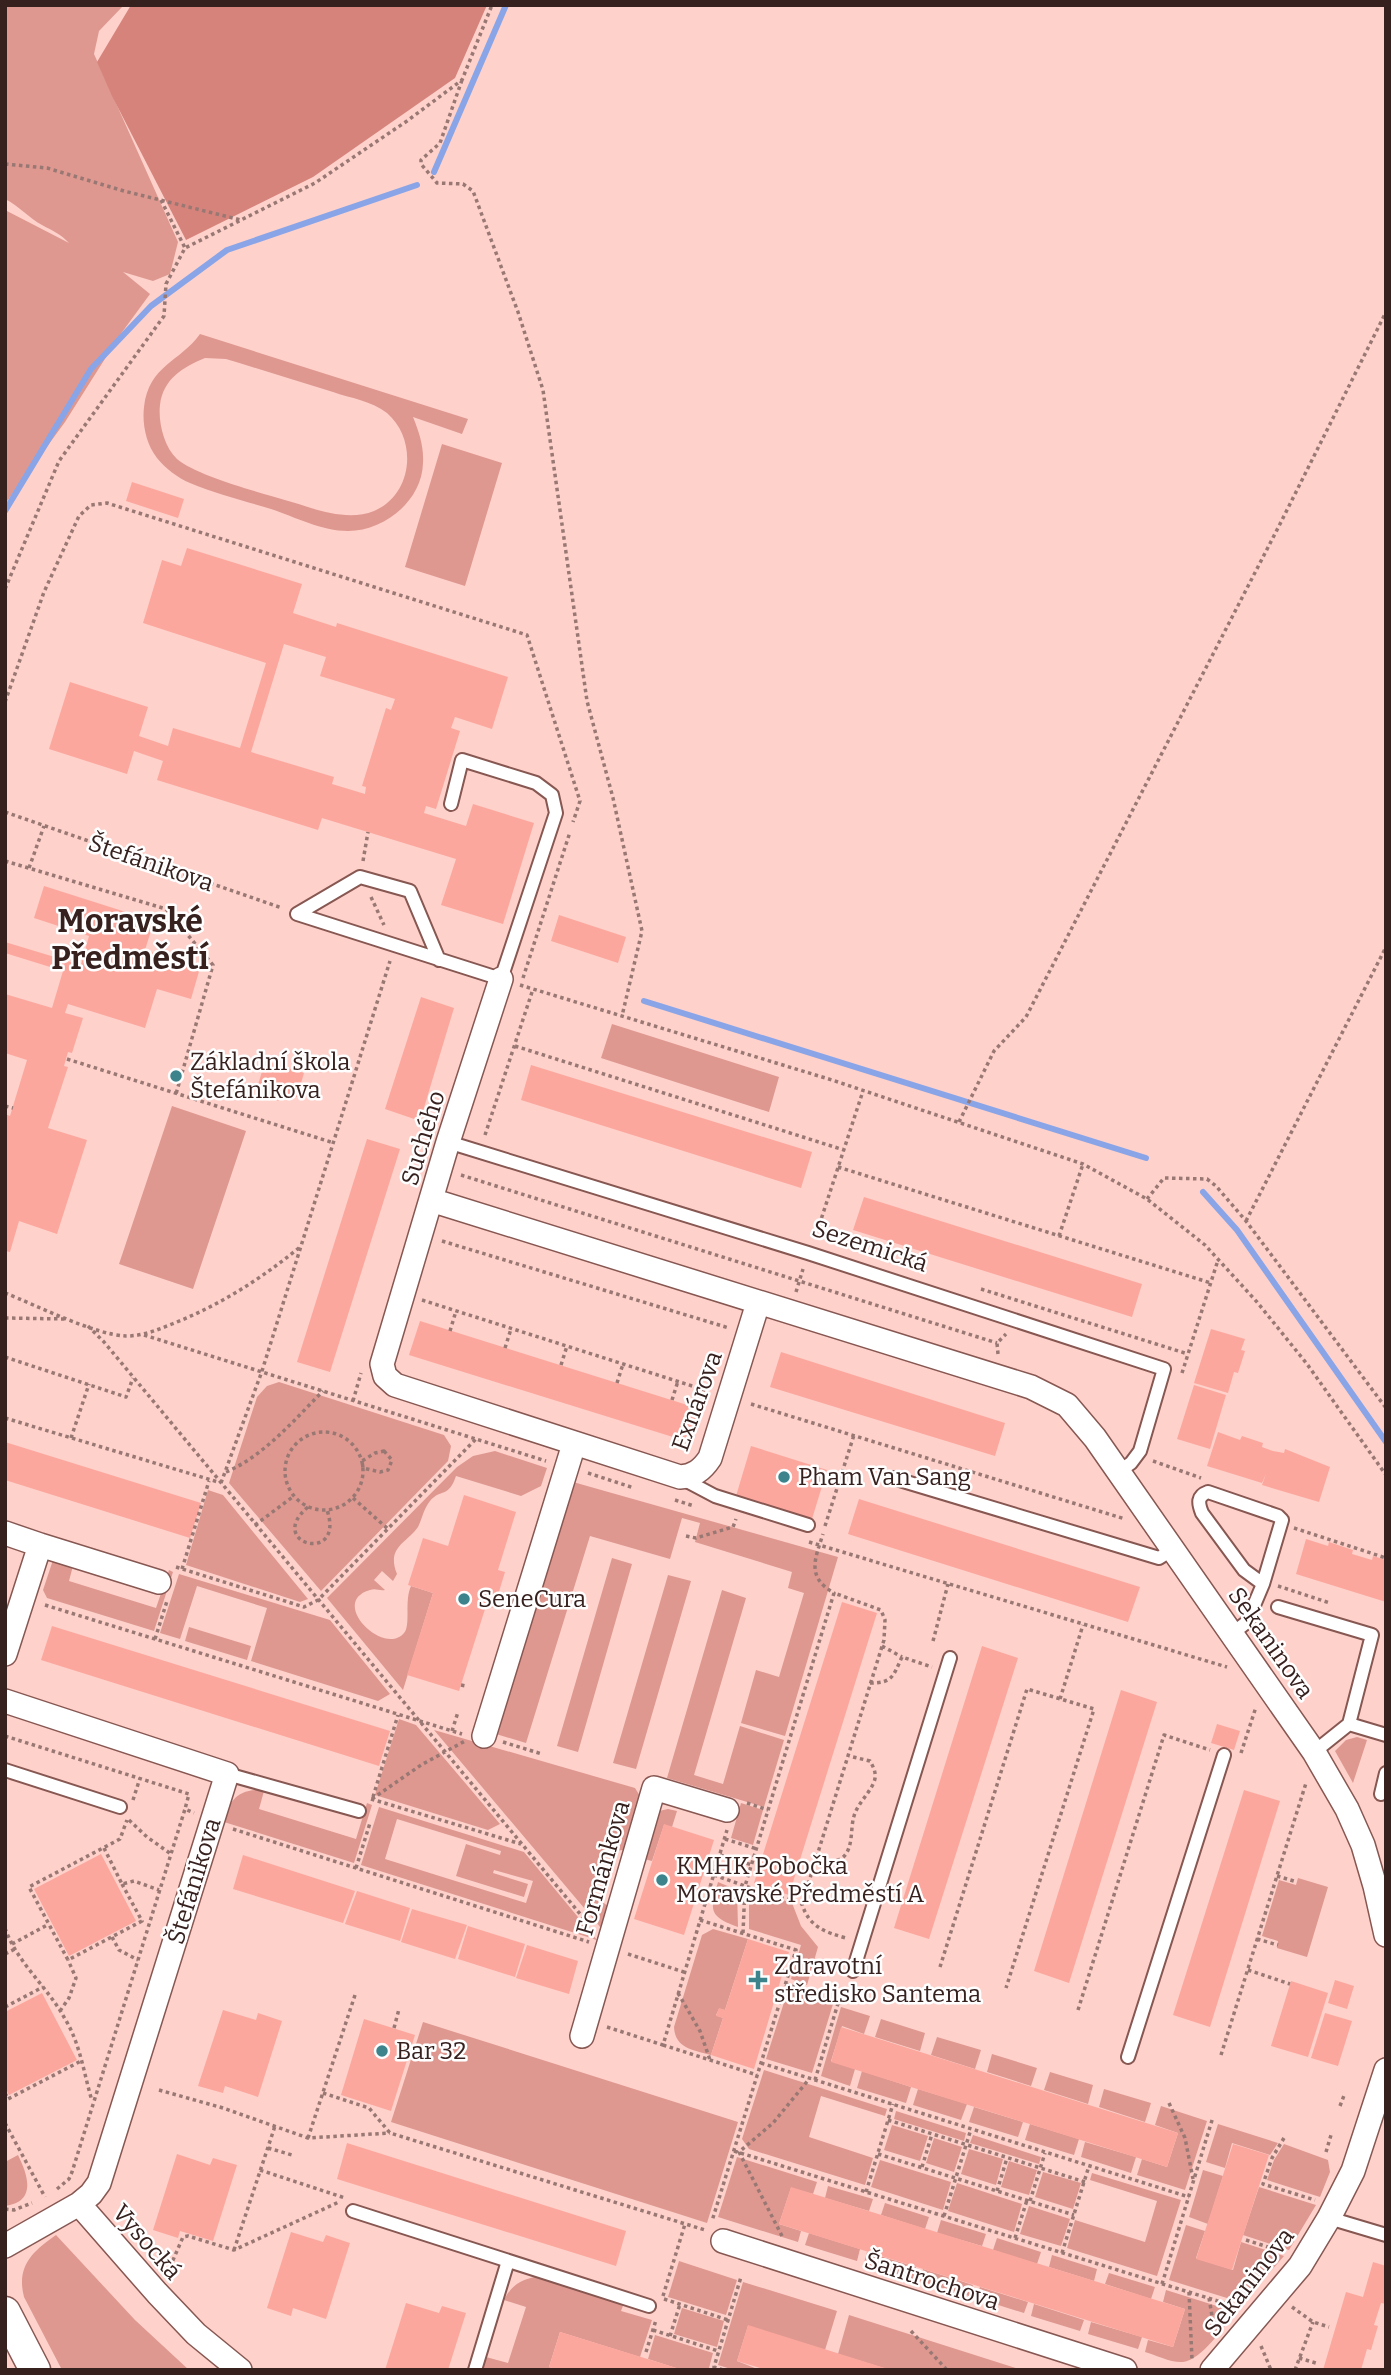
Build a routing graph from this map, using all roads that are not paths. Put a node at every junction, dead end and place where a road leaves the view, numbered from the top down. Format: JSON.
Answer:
{"nodes":[{"id":1,"x":451,"y":804,"type":"dead end"},
{"id":2,"x":439,"y":960,"type":"junction"},
{"id":3,"x":511,"y":982,"type":"junction"},
{"id":4,"x":448,"y":1142,"type":"junction"},
{"id":5,"x":431,"y":1200,"type":"junction"},
{"id":6,"x":758,"y":1303,"type":"junction"},
{"id":7,"x":385,"y":1377,"type":"joint"},
{"id":8,"x":574,"y":1444,"type":"junction"},
{"id":9,"x":1118,"y":1472,"type":"junction"},
{"id":10,"x":680,"y":1477,"type":"junction"},
{"id":11,"x":892,"y":1478,"type":"dead end"},
{"id":12,"x":808,"y":1525,"type":"dead end"},
{"id":13,"x":5,"y":1533,"type":"edge"},
{"id":14,"x":40,"y":1545,"type":"junction"},
{"id":15,"x":1173,"y":1549,"type":"junction"},
{"id":16,"x":159,"y":1582,"type":"dead end"},
{"id":17,"x":1263,"y":1584,"type":"junction"},
{"id":18,"x":14,"y":1595,"type":"edge"},
{"id":19,"x":1278,"y":1607,"type":"dead end"},
{"id":20,"x":1233,"y":1633,"type":"junction"},
{"id":21,"x":5,"y":1654,"type":"edge"},
{"id":22,"x":950,"y":1658,"type":"dead end"},
{"id":23,"x":5,"y":1701,"type":"edge"},
{"id":24,"x":1349,"y":1724,"type":"junction"},
{"id":25,"x":1386,"y":1735,"type":"edge"},
{"id":26,"x":477,"y":1736,"type":"road end"},
{"id":27,"x":1314,"y":1752,"type":"junction"},
{"id":28,"x":1224,"y":1755,"type":"road end"},
{"id":29,"x":5,"y":1770,"type":"edge"},
{"id":30,"x":1386,"y":1773,"type":"edge"},
{"id":31,"x":227,"y":1774,"type":"junction"},
{"id":32,"x":1381,"y":1794,"type":"dead end"},
{"id":33,"x":734,"y":1806,"type":"road end"},
{"id":34,"x":125,"y":1808,"type":"road end"},
{"id":35,"x":359,"y":1811,"type":"dead end"},
{"id":36,"x":1386,"y":1935,"type":"edge"},
{"id":37,"x":853,"y":1971,"type":"dead end"},
{"id":38,"x":590,"y":2030,"type":"road end"},
{"id":39,"x":1128,"y":2057,"type":"dead end"},
{"id":40,"x":1386,"y":2070,"type":"edge"},
{"id":41,"x":79,"y":2204,"type":"junction"},
{"id":42,"x":1326,"y":2210,"type":"junction"},
{"id":43,"x":353,"y":2211,"type":"dead end"},
{"id":44,"x":1386,"y":2235,"type":"edge"},
{"id":45,"x":723,"y":2241,"type":"dead end"},
{"id":46,"x":5,"y":2246,"type":"edge"},
{"id":47,"x":508,"y":2261,"type":"junction"},
{"id":48,"x":649,"y":2306,"type":"dead end"},
{"id":49,"x":5,"y":2312,"type":"edge"},
{"id":50,"x":1202,"y":2368,"type":"edge"},
{"id":51,"x":36,"y":2370,"type":"edge"},
{"id":52,"x":240,"y":2370,"type":"edge"},
{"id":53,"x":475,"y":2370,"type":"edge"},
{"id":54,"x":1125,"y":2370,"type":"edge"}],
"edges":[{"from":1,"to":3,"type":"lane"},
{"from":2,"to":2,"type":"lane"},
{"from":2,"to":3,"type":"lane"},
{"from":3,"to":4,"type":"street","name":"Suchého"},
{"from":4,"to":5,"type":"street","name":"Suchého"},
{"from":4,"to":9,"type":"lane","name":"Sezemická"},
{"from":5,"to":6,"type":"street"},
{"from":5,"to":7,"type":"street","name":"Suchého"},
{"from":6,"to":9,"type":"street","name":"Sekaninova"},
{"from":6,"to":10,"type":"street","name":"Exnárova"},
{"from":7,"to":8,"type":"street","name":"Exnárova"},
{"from":8,"to":10,"type":"street","name":"Exnárova"},
{"from":8,"to":26,"type":"street"},
{"from":9,"to":15,"type":"street","name":"Sekaninova"},
{"from":10,"to":12,"type":"lane"},
{"from":11,"to":15,"type":"lane"},
{"from":13,"to":14,"type":"street"},
{"from":14,"to":16,"type":"street"},
{"from":14,"to":18,"type":"street"},
{"from":15,"to":20,"type":"street","name":"Sekaninova"},
{"from":17,"to":17,"type":"lane"},
{"from":17,"to":20,"type":"lane"},
{"from":18,"to":21,"type":"street"},
{"from":19,"to":24,"type":"lane"},
{"from":20,"to":27,"type":"street","name":"Sekaninova"},
{"from":22,"to":37,"type":"lane"},
{"from":23,"to":31,"type":"street"},
{"from":24,"to":25,"type":"lane"},
{"from":24,"to":27,"type":"lane"},
{"from":27,"to":36,"type":"street","name":"Sekaninova"},
{"from":28,"to":39,"type":"lane"},
{"from":29,"to":34,"type":"lane"},
{"from":30,"to":32,"type":"lane"},
{"from":31,"to":35,"type":"lane"},
{"from":31,"to":41,"type":"street","name":"Štefánikova"},
{"from":33,"to":38,"type":"street","name":"Formánkova"},
{"from":40,"to":42,"type":"street","name":"Sekaninova"},
{"from":41,"to":46,"type":"street","name":"Vysocká"},
{"from":41,"to":52,"type":"street","name":"Vysocká"},
{"from":42,"to":44,"type":"lane"},
{"from":42,"to":50,"type":"street","name":"Sekaninova"},
{"from":43,"to":47,"type":"lane"},
{"from":45,"to":54,"type":"street","name":"Šantrochova"},
{"from":47,"to":48,"type":"lane"},
{"from":47,"to":53,"type":"lane"},
{"from":49,"to":51,"type":"street"}]}
